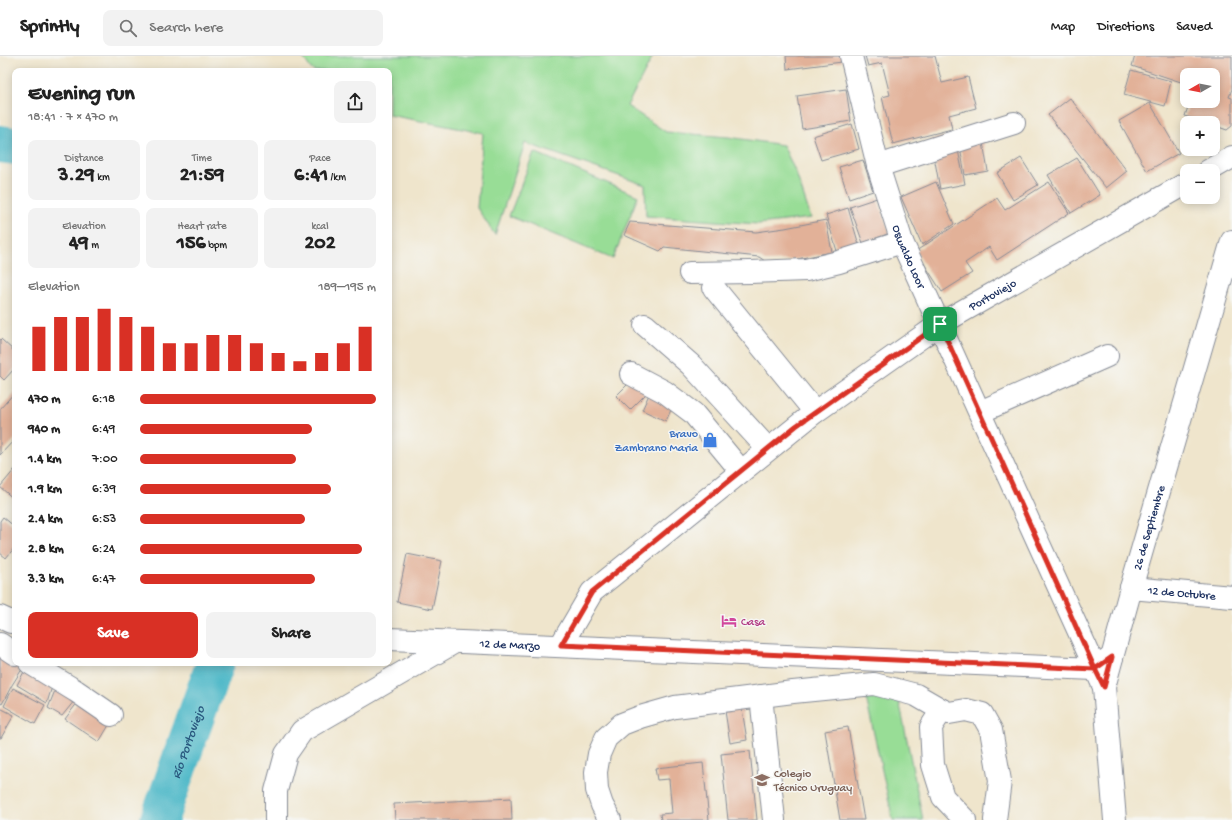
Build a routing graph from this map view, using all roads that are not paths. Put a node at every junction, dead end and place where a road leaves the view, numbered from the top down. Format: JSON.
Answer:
{"nodes":[{"id":1,"x":851,"y":56,"type":"edge"},
{"id":2,"x":1014,"y":123,"type":"dead end"},
{"id":3,"x":1232,"y":157,"type":"edge"},
{"id":4,"x":1220,"y":164,"type":"edge"},
{"id":5,"x":878,"y":166,"type":"junction"},
{"id":6,"x":1180,"y":187,"type":"edge"},
{"id":7,"x":1232,"y":241,"type":"edge"},
{"id":8,"x":902,"y":242,"type":"junction"},
{"id":9,"x":690,"y":272,"type":"dead end"},
{"id":10,"x":1226,"y":287,"type":"edge"},
{"id":11,"x":714,"y":288,"type":"dead end"},
{"id":12,"x":940,"y":324,"type":"junction"},
{"id":13,"x":645,"y":325,"type":"dead end"},
{"id":14,"x":1107,"y":356,"type":"dead end"},
{"id":15,"x":631,"y":374,"type":"dead end"},
{"id":16,"x":815,"y":412,"type":"junction"},
{"id":17,"x":980,"y":412,"type":"junction"},
{"id":18,"x":768,"y":449,"type":"junction"},
{"id":19,"x":741,"y":471,"type":"junction"},
{"id":20,"x":1131,"y":588,"type":"junction"},
{"id":21,"x":1232,"y":597,"type":"edge"},
{"id":22,"x":392,"y":639,"type":"edge"},
{"id":23,"x":455,"y":642,"type":"junction"},
{"id":24,"x":0,"y":644,"type":"edge"},
{"id":25,"x":561,"y":645,"type":"junction"},
{"id":26,"x":12,"y":652,"type":"edge"},
{"id":27,"x":35,"y":666,"type":"edge"},
{"id":28,"x":1103,"y":671,"type":"junction"},
{"id":29,"x":761,"y":696,"type":"junction"},
{"id":30,"x":942,"y":710,"type":"junction"},
{"id":31,"x":111,"y":715,"type":"dead end"},
{"id":32,"x":276,"y":820,"type":"edge"},
{"id":33,"x":610,"y":820,"type":"edge"},
{"id":34,"x":774,"y":820,"type":"edge"},
{"id":35,"x":965,"y":820,"type":"edge"},
{"id":36,"x":995,"y":820,"type":"edge"},
{"id":37,"x":1115,"y":820,"type":"edge"}],
"edges":[{"from":1,"to":5,"type":"street","name":"Oswaldo Loor"},
{"from":2,"to":5,"type":"street"},
{"from":3,"to":4,"type":"street"},
{"from":5,"to":8,"type":"street","name":"Oswaldo Loor"},
{"from":6,"to":12,"type":"street","name":"Portoviejo"},
{"from":7,"to":10,"type":"street","name":"26 de Septiembre"},
{"from":8,"to":9,"type":"street"},
{"from":8,"to":12,"type":"street","name":"Oswaldo Loor"},
{"from":10,"to":20,"type":"street","name":"26 de Septiembre"},
{"from":11,"to":16,"type":"street"},
{"from":12,"to":16,"type":"street","name":"Portoviejo"},
{"from":12,"to":17,"type":"street","name":"Oswaldo Loor"},
{"from":13,"to":18,"type":"street"},
{"from":14,"to":17,"type":"street"},
{"from":15,"to":19,"type":"street"},
{"from":16,"to":18,"type":"street","name":"Portoviejo"},
{"from":17,"to":28,"type":"street","name":"Oswaldo Loor"},
{"from":18,"to":19,"type":"street","name":"Portoviejo"},
{"from":19,"to":25,"type":"street","name":"Portoviejo"},
{"from":20,"to":21,"type":"street","name":"12 de Octubre"},
{"from":20,"to":28,"type":"street","name":"26 de Septiembre"},
{"from":22,"to":23,"type":"street","name":"12 de Marzo"},
{"from":23,"to":25,"type":"street","name":"12 de Marzo"},
{"from":23,"to":32,"type":"street"},
{"from":24,"to":26,"type":"street"},
{"from":25,"to":28,"type":"street","name":"12 de Marzo"},
{"from":27,"to":31,"type":"street"},
{"from":28,"to":37,"type":"street","name":"26 de Septiembre"},
{"from":29,"to":30,"type":"street"},
{"from":29,"to":33,"type":"street"},
{"from":29,"to":34,"type":"street"},
{"from":30,"to":35,"type":"street"},
{"from":30,"to":36,"type":"street"}]}
